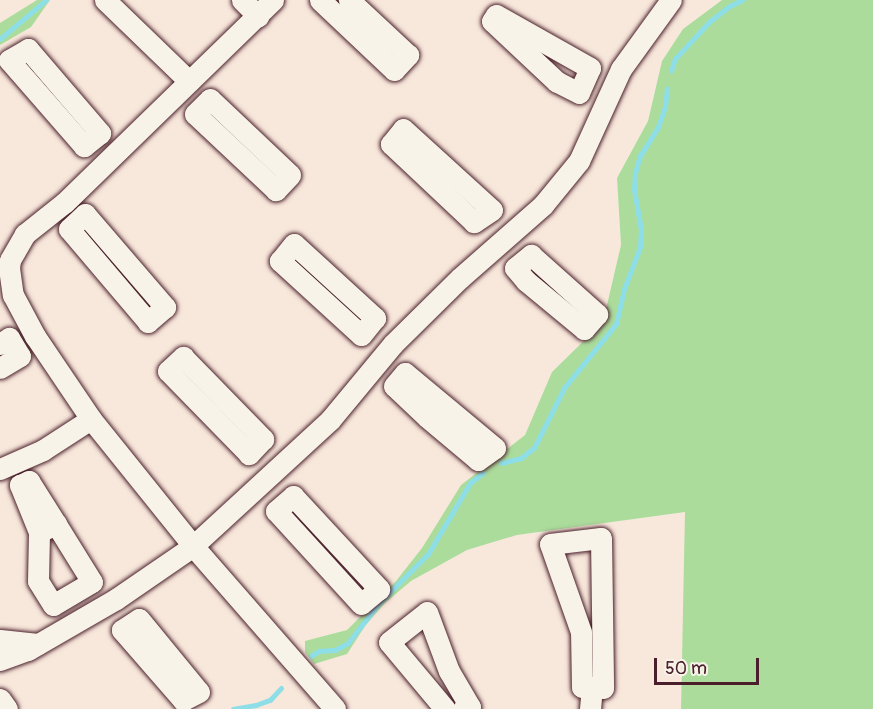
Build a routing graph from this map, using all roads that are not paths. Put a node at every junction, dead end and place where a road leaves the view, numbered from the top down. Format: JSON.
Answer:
{"nodes":[{"id":1,"x":105,"y":0,"type":"edge"},
{"id":2,"x":242,"y":0,"type":"edge"},
{"id":3,"x":273,"y":0,"type":"edge"},
{"id":4,"x":320,"y":0,"type":"edge"},
{"id":5,"x":349,"y":0,"type":"edge"},
{"id":6,"x":671,"y":0,"type":"edge"},
{"id":7,"x":258,"y":16,"type":"junction"},
{"id":8,"x":584,"y":81,"type":"dead end"},
{"id":9,"x":187,"y":84,"type":"junction"},
{"id":10,"x":608,"y":94,"type":"junction"},
{"id":11,"x":203,"y":107,"type":"dead end"},
{"id":12,"x":92,"y":140,"type":"junction"},
{"id":13,"x":112,"y":156,"type":"junction"},
{"id":14,"x":64,"y":203,"type":"junction"},
{"id":15,"x":483,"y":216,"type":"junction"},
{"id":16,"x":77,"y":221,"type":"junction"},
{"id":17,"x":505,"y":240,"type":"junction"},
{"id":18,"x":5,"y":259,"type":"edge"},
{"id":19,"x":523,"y":261,"type":"dead end"},
{"id":20,"x":368,"y":326,"type":"dead end"},
{"id":21,"x":35,"y":336,"type":"junction"},
{"id":22,"x":7,"y":345,"type":"edge"},
{"id":23,"x":387,"y":352,"type":"junction"},
{"id":24,"x":0,"y":368,"type":"edge"},
{"id":25,"x":399,"y":380,"type":"junction"},
{"id":26,"x":92,"y":418,"type":"junction"},
{"id":27,"x":255,"y":447,"type":"junction"},
{"id":28,"x":0,"y":469,"type":"edge"},
{"id":29,"x":270,"y":476,"type":"junction"},
{"id":30,"x":284,"y":504,"type":"junction"},
{"id":31,"x":193,"y":546,"type":"junction"},
{"id":32,"x":74,"y":593,"type":"junction"},
{"id":33,"x":116,"y":599,"type":"junction"},
{"id":34,"x":86,"y":616,"type":"junction"},
{"id":35,"x":131,"y":625,"type":"dead end"},
{"id":36,"x":0,"y":640,"type":"edge"},
{"id":37,"x":39,"y":644,"type":"junction"},
{"id":38,"x":0,"y":660,"type":"edge"},
{"id":39,"x":592,"y":687,"type":"junction"},
{"id":40,"x":0,"y":699,"type":"edge"},
{"id":41,"x":7,"y":709,"type":"edge"},
{"id":42,"x":335,"y":709,"type":"edge"},
{"id":43,"x":445,"y":709,"type":"edge"},
{"id":44,"x":464,"y":709,"type":"edge"},
{"id":45,"x":591,"y":709,"type":"edge"}],
"edges":[{"from":1,"to":9,"type":"street"},
{"from":2,"to":7,"type":"street"},
{"from":3,"to":7,"type":"street"},
{"from":4,"to":5,"type":"street"},
{"from":6,"to":10,"type":"street"},
{"from":7,"to":9,"type":"street"},
{"from":8,"to":10,"type":"street"},
{"from":9,"to":11,"type":"street"},
{"from":9,"to":13,"type":"street"},
{"from":10,"to":17,"type":"street"},
{"from":12,"to":12,"type":"street"},
{"from":12,"to":13,"type":"street"},
{"from":13,"to":14,"type":"street"},
{"from":14,"to":16,"type":"street"},
{"from":14,"to":18,"type":"street"},
{"from":15,"to":15,"type":"street"},
{"from":15,"to":17,"type":"street"},
{"from":16,"to":16,"type":"street"},
{"from":17,"to":19,"type":"street"},
{"from":17,"to":23,"type":"street"},
{"from":18,"to":21,"type":"street"},
{"from":20,"to":23,"type":"street"},
{"from":21,"to":22,"type":"street"},
{"from":21,"to":26,"type":"street"},
{"from":22,"to":24,"type":"street"},
{"from":23,"to":25,"type":"street"},
{"from":23,"to":29,"type":"street"},
{"from":25,"to":25,"type":"street"},
{"from":26,"to":28,"type":"street"},
{"from":26,"to":31,"type":"street"},
{"from":27,"to":27,"type":"street"},
{"from":27,"to":29,"type":"street"},
{"from":29,"to":30,"type":"street"},
{"from":29,"to":31,"type":"street"},
{"from":30,"to":30,"type":"street"},
{"from":31,"to":33,"type":"street"},
{"from":31,"to":42,"type":"street"},
{"from":32,"to":32,"type":"street"},
{"from":32,"to":34,"type":"street"},
{"from":33,"to":34,"type":"street"},
{"from":33,"to":35,"type":"street"},
{"from":34,"to":37,"type":"street"},
{"from":36,"to":37,"type":"street"},
{"from":37,"to":38,"type":"street"},
{"from":39,"to":39,"type":"street"},
{"from":39,"to":45,"type":"street"},
{"from":40,"to":41,"type":"street"},
{"from":43,"to":44,"type":"street"}]}
